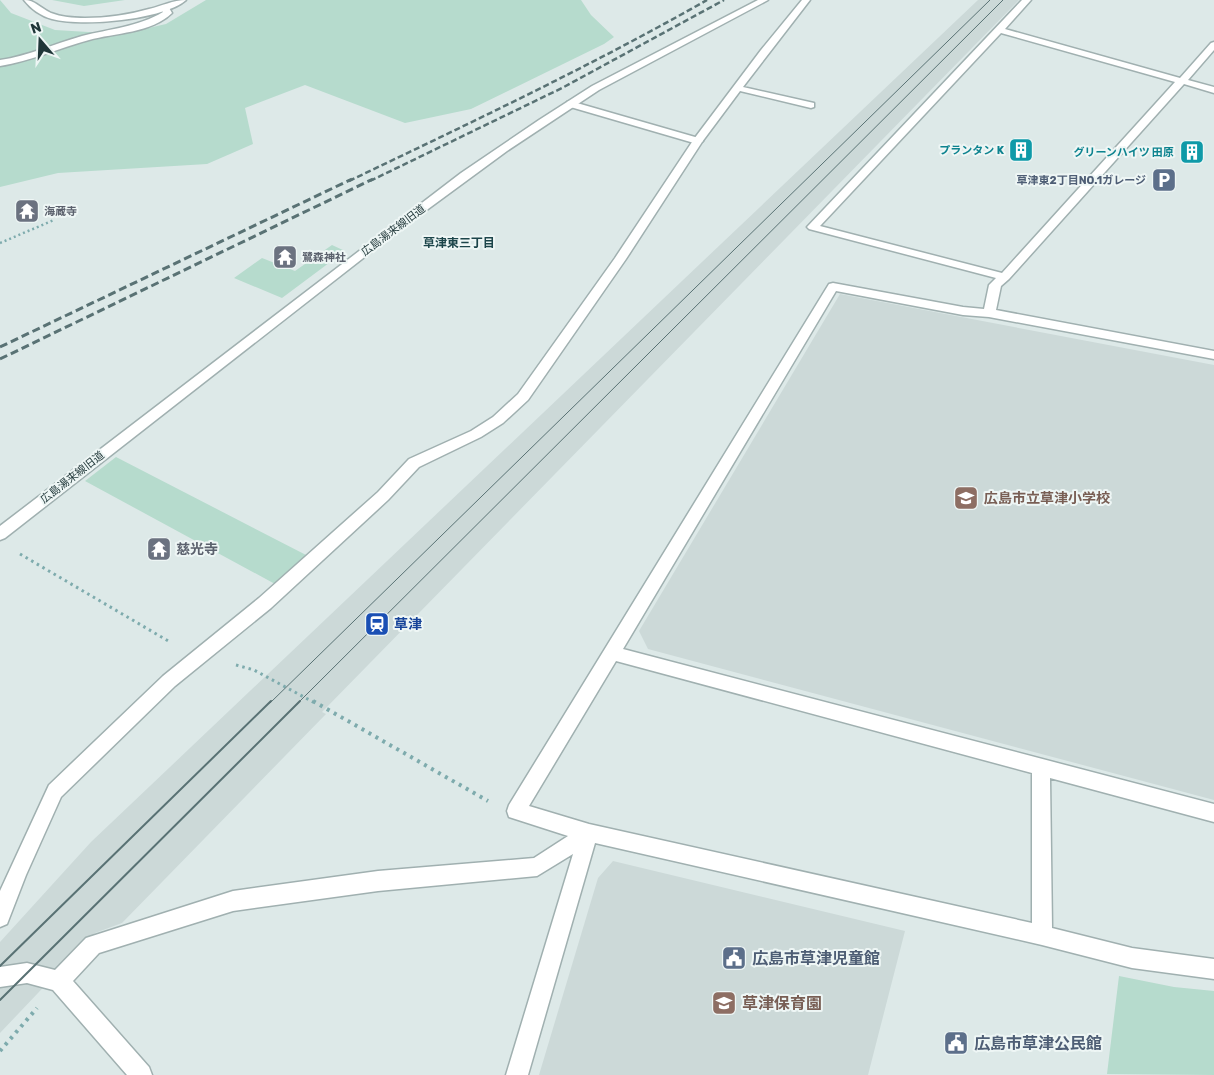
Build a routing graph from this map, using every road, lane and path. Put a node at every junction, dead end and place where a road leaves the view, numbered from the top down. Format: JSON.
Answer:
{"nodes":[{"id":1,"x":28,"y":0,"type":"edge"},
{"id":2,"x":182,"y":0,"type":"edge"},
{"id":3,"x":764,"y":0,"type":"edge"},
{"id":4,"x":806,"y":0,"type":"edge"},
{"id":5,"x":1027,"y":0,"type":"edge"},
{"id":6,"x":165,"y":8,"type":"junction"},
{"id":7,"x":998,"y":30,"type":"junction"},
{"id":8,"x":1214,"y":45,"type":"edge"},
{"id":9,"x":0,"y":63,"type":"edge"},
{"id":10,"x":1182,"y":81,"type":"junction"},
{"id":11,"x":737,"y":88,"type":"junction"},
{"id":12,"x":1214,"y":90,"type":"edge"},
{"id":13,"x":570,"y":104,"type":"junction"},
{"id":14,"x":811,"y":105,"type":"dead end"},
{"id":15,"x":698,"y":141,"type":"junction"},
{"id":16,"x":54,"y":220,"type":"dead end"},
{"id":17,"x":0,"y":243,"type":"edge"},
{"id":18,"x":1006,"y":277,"type":"junction"},
{"id":19,"x":989,"y":313,"type":"junction"},
{"id":20,"x":1213,"y":354,"type":"edge"},
{"id":21,"x":0,"y":533,"type":"edge"},
{"id":22,"x":17,"y":552,"type":"dead end"},
{"id":23,"x":613,"y":653,"type":"junction"},
{"id":24,"x":200,"y":655,"type":"junction"},
{"id":25,"x":1040,"y":766,"type":"junction"},
{"id":26,"x":516,"y":811,"type":"junction"},
{"id":27,"x":1214,"y":813,"type":"edge"},
{"id":28,"x":589,"y":833,"type":"junction"},
{"id":29,"x":0,"y":916,"type":"edge"},
{"id":30,"x":1042,"y":935,"type":"junction"},
{"id":31,"x":1214,"y":969,"type":"edge"},
{"id":32,"x":0,"y":977,"type":"edge"},
{"id":33,"x":59,"y":981,"type":"junction"},
{"id":34,"x":0,"y":1051,"type":"edge"},
{"id":35,"x":142,"y":1075,"type":"edge"},
{"id":36,"x":517,"y":1075,"type":"edge"}],
"edges":[{"from":1,"to":6,"type":"street"},
{"from":2,"to":6,"type":"street"},
{"from":3,"to":13,"type":"street","name":"広島湯来線旧道"},
{"from":4,"to":11,"type":"street"},
{"from":5,"to":7,"type":"street"},
{"from":6,"to":9,"type":"street"},
{"from":7,"to":10,"type":"street"},
{"from":7,"to":18,"type":"street"},
{"from":8,"to":10,"type":"street"},
{"from":10,"to":12,"type":"street"},
{"from":10,"to":18,"type":"street"},
{"from":11,"to":14,"type":"street"},
{"from":11,"to":15,"type":"street"},
{"from":13,"to":15,"type":"street"},
{"from":13,"to":21,"type":"street","name":"広島湯来線旧道"},
{"from":15,"to":24,"type":"street"},
{"from":16,"to":17,"type":"path"},
{"from":18,"to":19,"type":"street"},
{"from":19,"to":20,"type":"street"},
{"from":19,"to":23,"type":"street"},
{"from":22,"to":24,"type":"path"},
{"from":23,"to":25,"type":"street"},
{"from":23,"to":26,"type":"street"},
{"from":24,"to":26,"type":"path"},
{"from":24,"to":29,"type":"street"},
{"from":25,"to":27,"type":"street"},
{"from":25,"to":30,"type":"street"},
{"from":26,"to":28,"type":"street"},
{"from":28,"to":30,"type":"street"},
{"from":28,"to":33,"type":"street"},
{"from":28,"to":36,"type":"street"},
{"from":30,"to":31,"type":"street"},
{"from":32,"to":33,"type":"street"},
{"from":33,"to":34,"type":"path"},
{"from":33,"to":35,"type":"street"}]}
